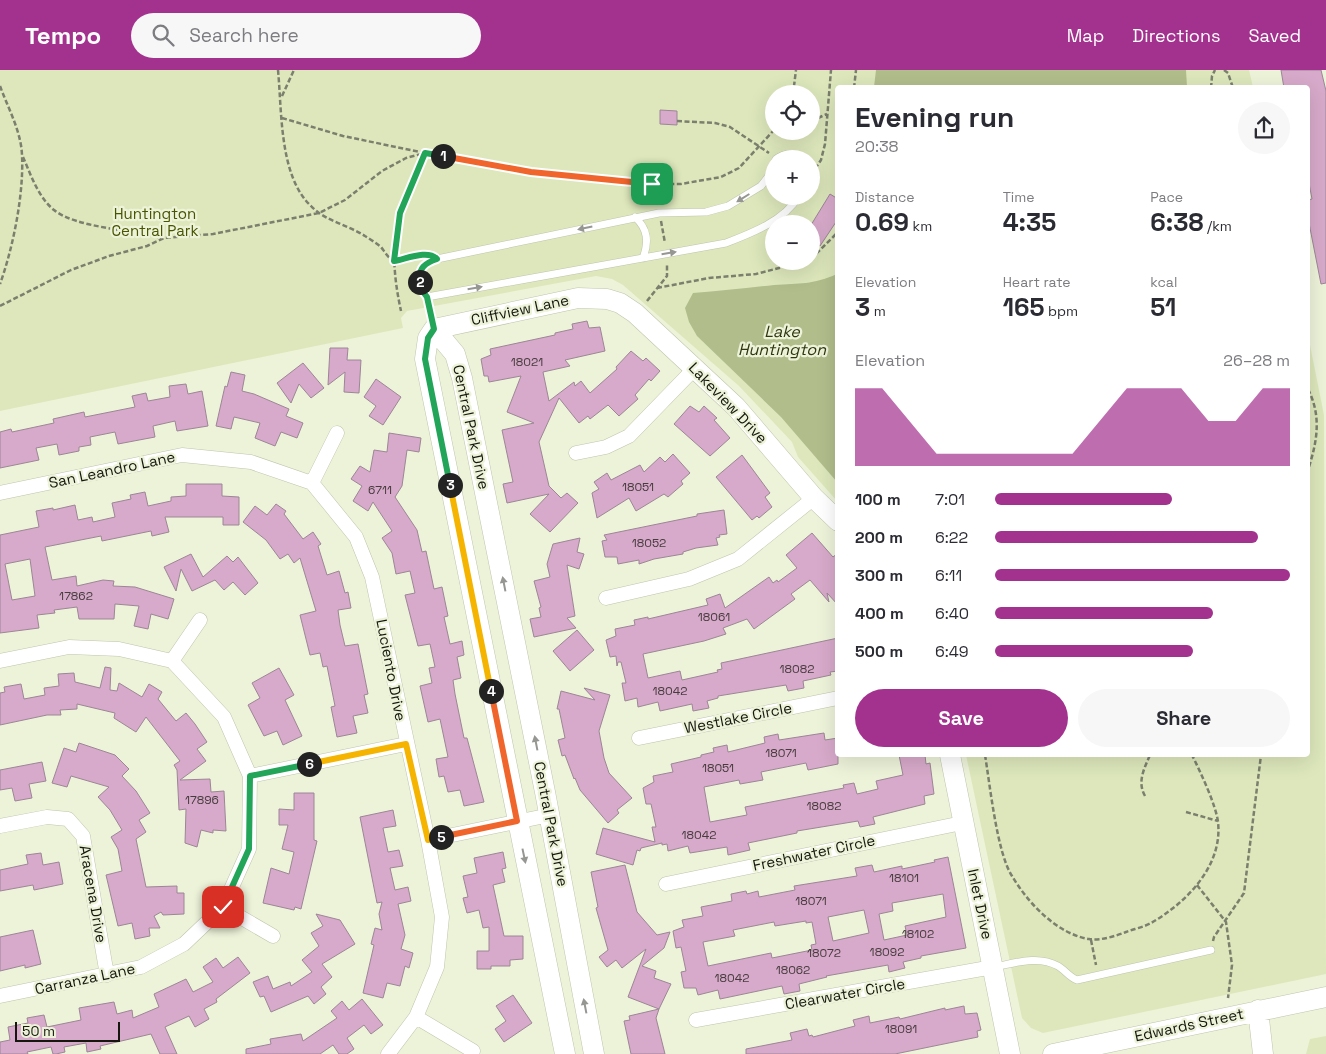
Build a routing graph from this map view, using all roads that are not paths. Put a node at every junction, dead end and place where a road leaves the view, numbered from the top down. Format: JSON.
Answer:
{"nodes":[{"id":1,"x":765,"y":181,"type":"edge"},
{"id":2,"x":793,"y":205,"type":"edge"},
{"id":3,"x":635,"y":217,"type":"junction"},
{"id":4,"x":643,"y":258,"type":"junction"},
{"id":5,"x":427,"y":297,"type":"junction"},
{"id":6,"x":607,"y":299,"type":"joint"},
{"id":7,"x":468,"y":321,"type":"junction"},
{"id":8,"x":434,"y":329,"type":"junction"},
{"id":9,"x":455,"y":354,"type":"junction"},
{"id":10,"x":696,"y":368,"type":"junction"},
{"id":11,"x":337,"y":432,"type":"dead end"},
{"id":12,"x":576,"y":452,"type":"dead end"},
{"id":13,"x":312,"y":483,"type":"junction"},
{"id":14,"x":0,"y":493,"type":"edge"},
{"id":15,"x":814,"y":498,"type":"junction"},
{"id":16,"x":835,"y":518,"type":"edge"},
{"id":17,"x":606,"y":598,"type":"dead end"},
{"id":18,"x":200,"y":620,"type":"dead end"},
{"id":19,"x":0,"y":661,"type":"edge"},
{"id":20,"x":172,"y":661,"type":"junction"},
{"id":21,"x":835,"y":699,"type":"edge"},
{"id":22,"x":639,"y":738,"type":"dead end"},
{"id":23,"x":406,"y":744,"type":"junction"},
{"id":24,"x":950,"y":757,"type":"edge"},
{"id":25,"x":250,"y":776,"type":"junction"},
{"id":26,"x":550,"y":814,"type":"junction"},
{"id":27,"x":517,"y":821,"type":"junction"},
{"id":28,"x":962,"y":823,"type":"junction"},
{"id":29,"x":0,"y":826,"type":"edge"},
{"id":30,"x":428,"y":840,"type":"junction"},
{"id":31,"x":666,"y":884,"type":"dead end"},
{"id":32,"x":223,"y":907,"type":"junction"},
{"id":33,"x":273,"y":936,"type":"dead end"},
{"id":34,"x":1211,"y":950,"type":"road end"},
{"id":35,"x":993,"y":967,"type":"junction"},
{"id":36,"x":107,"y":974,"type":"junction"},
{"id":37,"x":0,"y":996,"type":"edge"},
{"id":38,"x":1326,"y":997,"type":"edge"},
{"id":39,"x":1258,"y":1010,"type":"junction"},
{"id":40,"x":416,"y":1017,"type":"junction"},
{"id":41,"x":696,"y":1020,"type":"dead end"},
{"id":42,"x":473,"y":1051,"type":"dead end"},
{"id":43,"x":388,"y":1054,"type":"edge"},
{"id":44,"x":565,"y":1054,"type":"edge"},
{"id":45,"x":594,"y":1054,"type":"edge"},
{"id":46,"x":1010,"y":1054,"type":"edge"},
{"id":47,"x":1053,"y":1054,"type":"edge"},
{"id":48,"x":1263,"y":1054,"type":"edge"}],
"edges":[{"from":1,"to":3,"type":"lane","one_way":true},
{"from":4,"to":2,"type":"lane","one_way":true},
{"from":3,"to":4,"type":"lane"},
{"from":3,"to":5,"type":"lane","one_way":true},
{"from":5,"to":4,"type":"lane","one_way":true},
{"from":5,"to":8,"type":"lane"},
{"from":6,"to":7,"type":"street","name":"Cliffview Lane"},
{"from":6,"to":10,"type":"street","name":"Lakeview Drive"},
{"from":7,"to":8,"type":"street","name":"Cliffview Lane"},
{"from":7,"to":9,"type":"street"},
{"from":8,"to":9,"type":"street","name":"Central Park Drive"},
{"from":8,"to":27,"type":"street","name":"Central Park Drive"},
{"from":26,"to":9,"type":"street","name":"Central Park Drive","one_way":true},
{"from":10,"to":12,"type":"street"},
{"from":10,"to":15,"type":"street","name":"Lakeview Drive"},
{"from":11,"to":13,"type":"street"},
{"from":13,"to":14,"type":"street","name":"San Leandro Lane"},
{"from":13,"to":23,"type":"street","name":"Luciento Drive"},
{"from":15,"to":16,"type":"street","name":"Lakeview Drive"},
{"from":15,"to":17,"type":"street"},
{"from":18,"to":20,"type":"street"},
{"from":19,"to":20,"type":"street"},
{"from":20,"to":25,"type":"street"},
{"from":21,"to":22,"type":"street","name":"Westlake Circle"},
{"from":23,"to":25,"type":"street"},
{"from":23,"to":30,"type":"street","name":"Luciento Drive"},
{"from":24,"to":28,"type":"street","name":"Inlet Drive"},
{"from":25,"to":32,"type":"street","name":"Carranza Lane"},
{"from":26,"to":27,"type":"street"},
{"from":45,"to":26,"type":"street","name":"Central Park Drive","one_way":true},
{"from":27,"to":30,"type":"street"},
{"from":27,"to":44,"type":"street","name":"Central Park Drive","one_way":true},
{"from":28,"to":31,"type":"street","name":"Freshwater Circle"},
{"from":28,"to":35,"type":"street","name":"Inlet Drive"},
{"from":29,"to":36,"type":"street","name":"Aracena Drive"},
{"from":30,"to":40,"type":"street","name":"Luciento Drive"},
{"from":32,"to":33,"type":"street"},
{"from":32,"to":36,"type":"street","name":"Carranza Lane"},
{"from":34,"to":35,"type":"lane"},
{"from":35,"to":41,"type":"street","name":"Clearwater Circle"},
{"from":35,"to":46,"type":"street","name":"Inlet Drive"},
{"from":36,"to":37,"type":"street","name":"Carranza Lane"},
{"from":38,"to":39,"type":"street","name":"Edwards Street"},
{"from":39,"to":47,"type":"street","name":"Edwards Street"},
{"from":39,"to":48,"type":"street"},
{"from":40,"to":42,"type":"street"},
{"from":40,"to":43,"type":"street","name":"Luciento Drive"}]}
